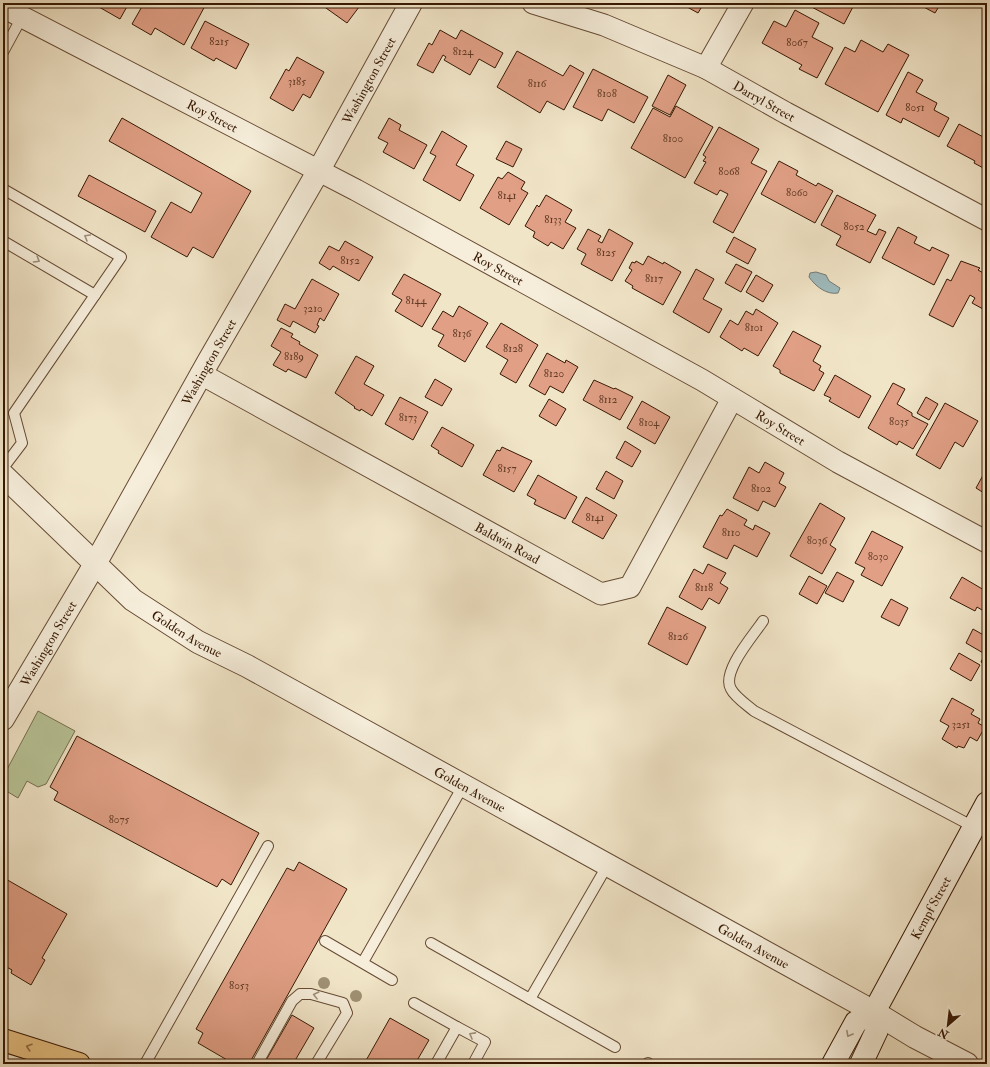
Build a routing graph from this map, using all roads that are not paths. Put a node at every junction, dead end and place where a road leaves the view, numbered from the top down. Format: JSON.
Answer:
{"nodes":[{"id":1,"x":411,"y":3,"type":"edge"},
{"id":2,"x":533,"y":3,"type":"edge"},
{"id":3,"x":743,"y":3,"type":"edge"},
{"id":4,"x":3,"y":7,"type":"edge"},
{"id":5,"x":22,"y":17,"type":"junction"},
{"id":6,"x":3,"y":52,"type":"edge"},
{"id":7,"x":706,"y":68,"type":"junction"},
{"id":8,"x":319,"y":170,"type":"junction"},
{"id":9,"x":3,"y":189,"type":"edge"},
{"id":10,"x":987,"y":220,"type":"edge"},
{"id":11,"x":3,"y":241,"type":"edge"},
{"id":12,"x":95,"y":295,"type":"junction"},
{"id":13,"x":201,"y":374,"type":"junction"},
{"id":14,"x":732,"y":399,"type":"junction"},
{"id":15,"x":3,"y":468,"type":"edge"},
{"id":16,"x":3,"y":475,"type":"edge"},
{"id":17,"x":987,"y":542,"type":"edge"},
{"id":18,"x":95,"y":564,"type":"junction"},
{"id":19,"x":763,"y":621,"type":"dead end"},
{"id":20,"x":3,"y":719,"type":"edge"},
{"id":21,"x":463,"y":786,"type":"junction"},
{"id":22,"x":987,"y":803,"type":"edge"},
{"id":23,"x":974,"y":827,"type":"junction"},
{"id":24,"x":268,"y":846,"type":"dead end"},
{"id":25,"x":607,"y":866,"type":"junction"},
{"id":26,"x":325,"y":942,"type":"dead end"},
{"id":27,"x":431,"y":943,"type":"dead end"},
{"id":28,"x":363,"y":962,"type":"junction"},
{"id":29,"x":392,"y":980,"type":"dead end"},
{"id":30,"x":530,"y":999,"type":"junction"},
{"id":31,"x":414,"y":1003,"type":"dead end"},
{"id":32,"x":874,"y":1012,"type":"junction"},
{"id":33,"x":457,"y":1027,"type":"junction"},
{"id":34,"x":3,"y":1040,"type":"edge"},
{"id":35,"x":614,"y":1047,"type":"dead end"},
{"id":36,"x":79,"y":1064,"type":"edge"},
{"id":37,"x":145,"y":1064,"type":"edge"},
{"id":38,"x":257,"y":1064,"type":"edge"},
{"id":39,"x":316,"y":1064,"type":"edge"},
{"id":40,"x":436,"y":1064,"type":"edge"},
{"id":41,"x":473,"y":1064,"type":"edge"},
{"id":42,"x":833,"y":1064,"type":"edge"},
{"id":43,"x":861,"y":1064,"type":"edge"},
{"id":44,"x":967,"y":1064,"type":"edge"}],
"edges":[{"from":1,"to":8,"type":"street","name":"Washington Street"},
{"from":2,"to":7,"type":"street","name":"Darryl Street"},
{"from":3,"to":7,"type":"street"},
{"from":4,"to":5,"type":"street","name":"Roy Street"},
{"from":5,"to":6,"type":"lane"},
{"from":5,"to":8,"type":"street","name":"Roy Street"},
{"from":7,"to":10,"type":"street","name":"Darryl Street"},
{"from":8,"to":13,"type":"street","name":"Washington Street"},
{"from":8,"to":14,"type":"street","name":"Roy Street"},
{"from":12,"to":9,"type":"lane","one_way":true},
{"from":11,"to":12,"type":"lane","one_way":true},
{"from":12,"to":15,"type":"lane"},
{"from":13,"to":14,"type":"street","name":"Baldwin Road"},
{"from":13,"to":18,"type":"street","name":"Washington Street"},
{"from":14,"to":17,"type":"street","name":"Roy Street"},
{"from":16,"to":18,"type":"street","name":"Golden Avenue"},
{"from":18,"to":20,"type":"street","name":"Washington Street"},
{"from":18,"to":21,"type":"street","name":"Golden Avenue"},
{"from":19,"to":23,"type":"lane"},
{"from":21,"to":25,"type":"street","name":"Golden Avenue"},
{"from":21,"to":28,"type":"lane"},
{"from":22,"to":23,"type":"street","name":"Kempf Street"},
{"from":23,"to":32,"type":"street","name":"Kempf Street"},
{"from":24,"to":37,"type":"lane"},
{"from":25,"to":30,"type":"lane"},
{"from":25,"to":32,"type":"street","name":"Golden Avenue"},
{"from":26,"to":28,"type":"lane"},
{"from":27,"to":30,"type":"lane"},
{"from":28,"to":29,"type":"lane"},
{"from":30,"to":35,"type":"lane"},
{"from":31,"to":33,"type":"lane"},
{"from":32,"to":42,"type":"street","one_way":true},
{"from":32,"to":43,"type":"street"},
{"from":32,"to":44,"type":"street","name":"Golden Avenue"},
{"from":33,"to":40,"type":"lane"},
{"from":41,"to":33,"type":"lane","one_way":true},
{"from":36,"to":34,"type":"main road","one_way":true},
{"from":39,"to":38,"type":"lane","one_way":true}]}
